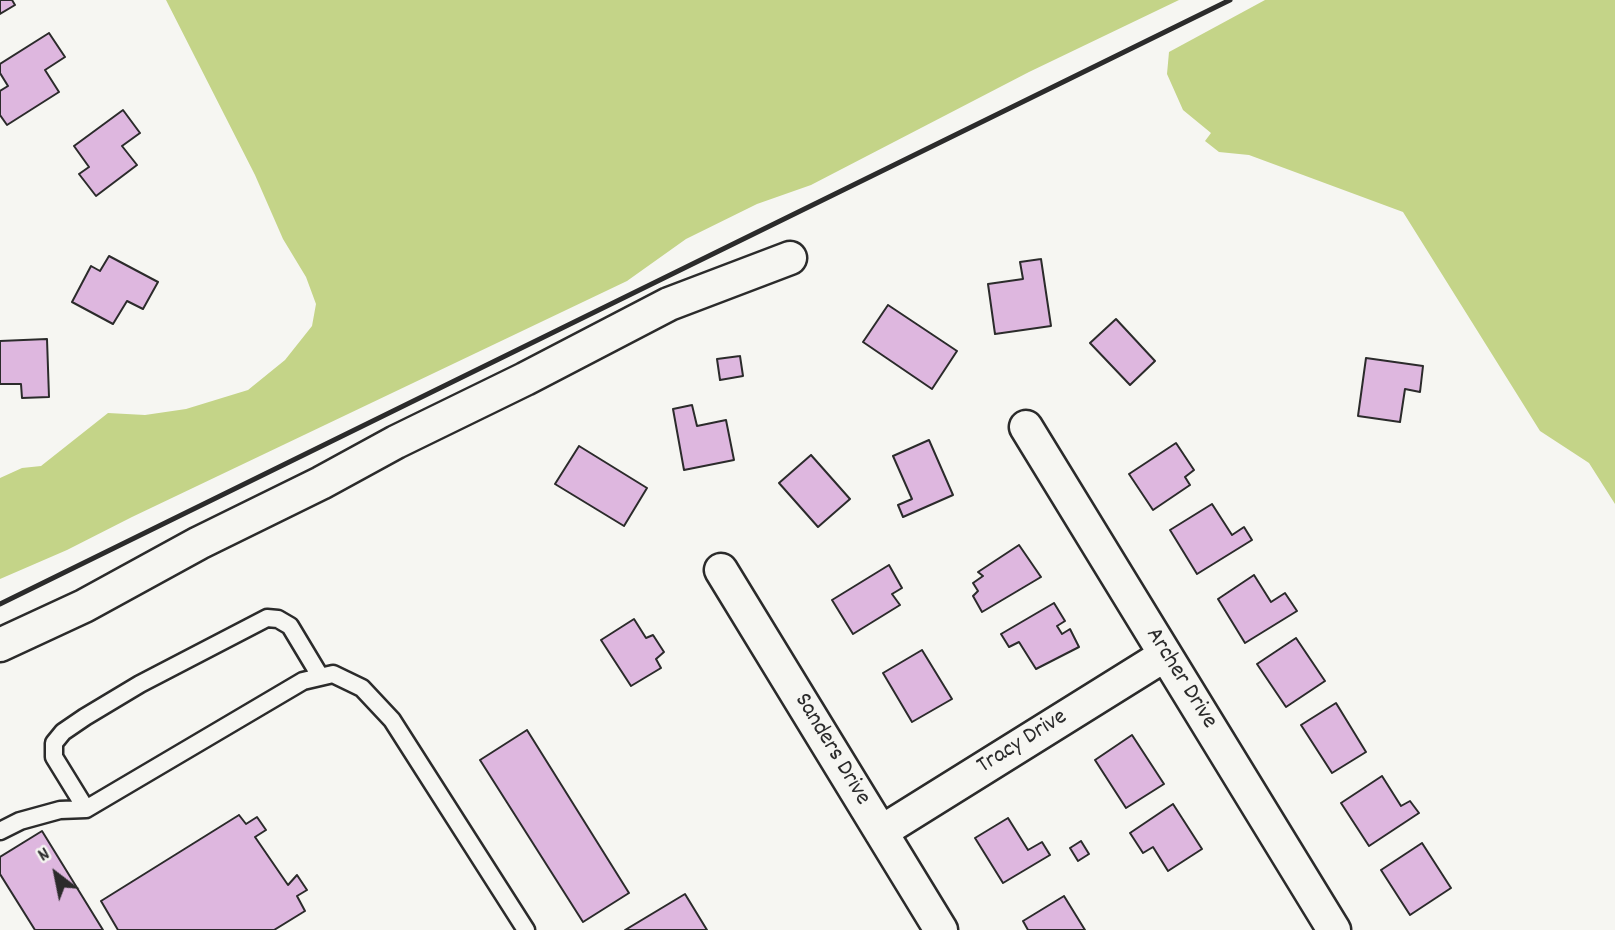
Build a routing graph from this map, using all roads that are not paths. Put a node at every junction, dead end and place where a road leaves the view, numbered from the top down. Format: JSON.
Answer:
{"nodes":[{"id":1,"x":790,"y":258,"type":"dead end"},
{"id":2,"x":1026,"y":427,"type":"dead end"},
{"id":3,"x":721,"y":570,"type":"dead end"},
{"id":4,"x":0,"y":645,"type":"edge"},
{"id":5,"x":1165,"y":655,"type":"junction"},
{"id":6,"x":320,"y":676,"type":"junction"},
{"id":7,"x":86,"y":809,"type":"junction"},
{"id":8,"x":0,"y":831,"type":"edge"},
{"id":9,"x":881,"y":832,"type":"junction"},
{"id":10,"x":526,"y":930,"type":"edge"},
{"id":11,"x":941,"y":930,"type":"edge"},
{"id":12,"x":1334,"y":930,"type":"edge"}],
"edges":[{"from":1,"to":4,"type":"street"},
{"from":2,"to":5,"type":"street","name":"Archer Drive"},
{"from":3,"to":9,"type":"street","name":"Sanders Drive"},
{"from":5,"to":9,"type":"street","name":"Tracy Drive"},
{"from":5,"to":12,"type":"street","name":"Archer Drive"},
{"from":6,"to":7,"type":"lane"},
{"from":6,"to":7,"type":"lane"},
{"from":6,"to":10,"type":"lane"},
{"from":7,"to":8,"type":"lane"},
{"from":9,"to":11,"type":"street","name":"Sanders Drive"}]}
